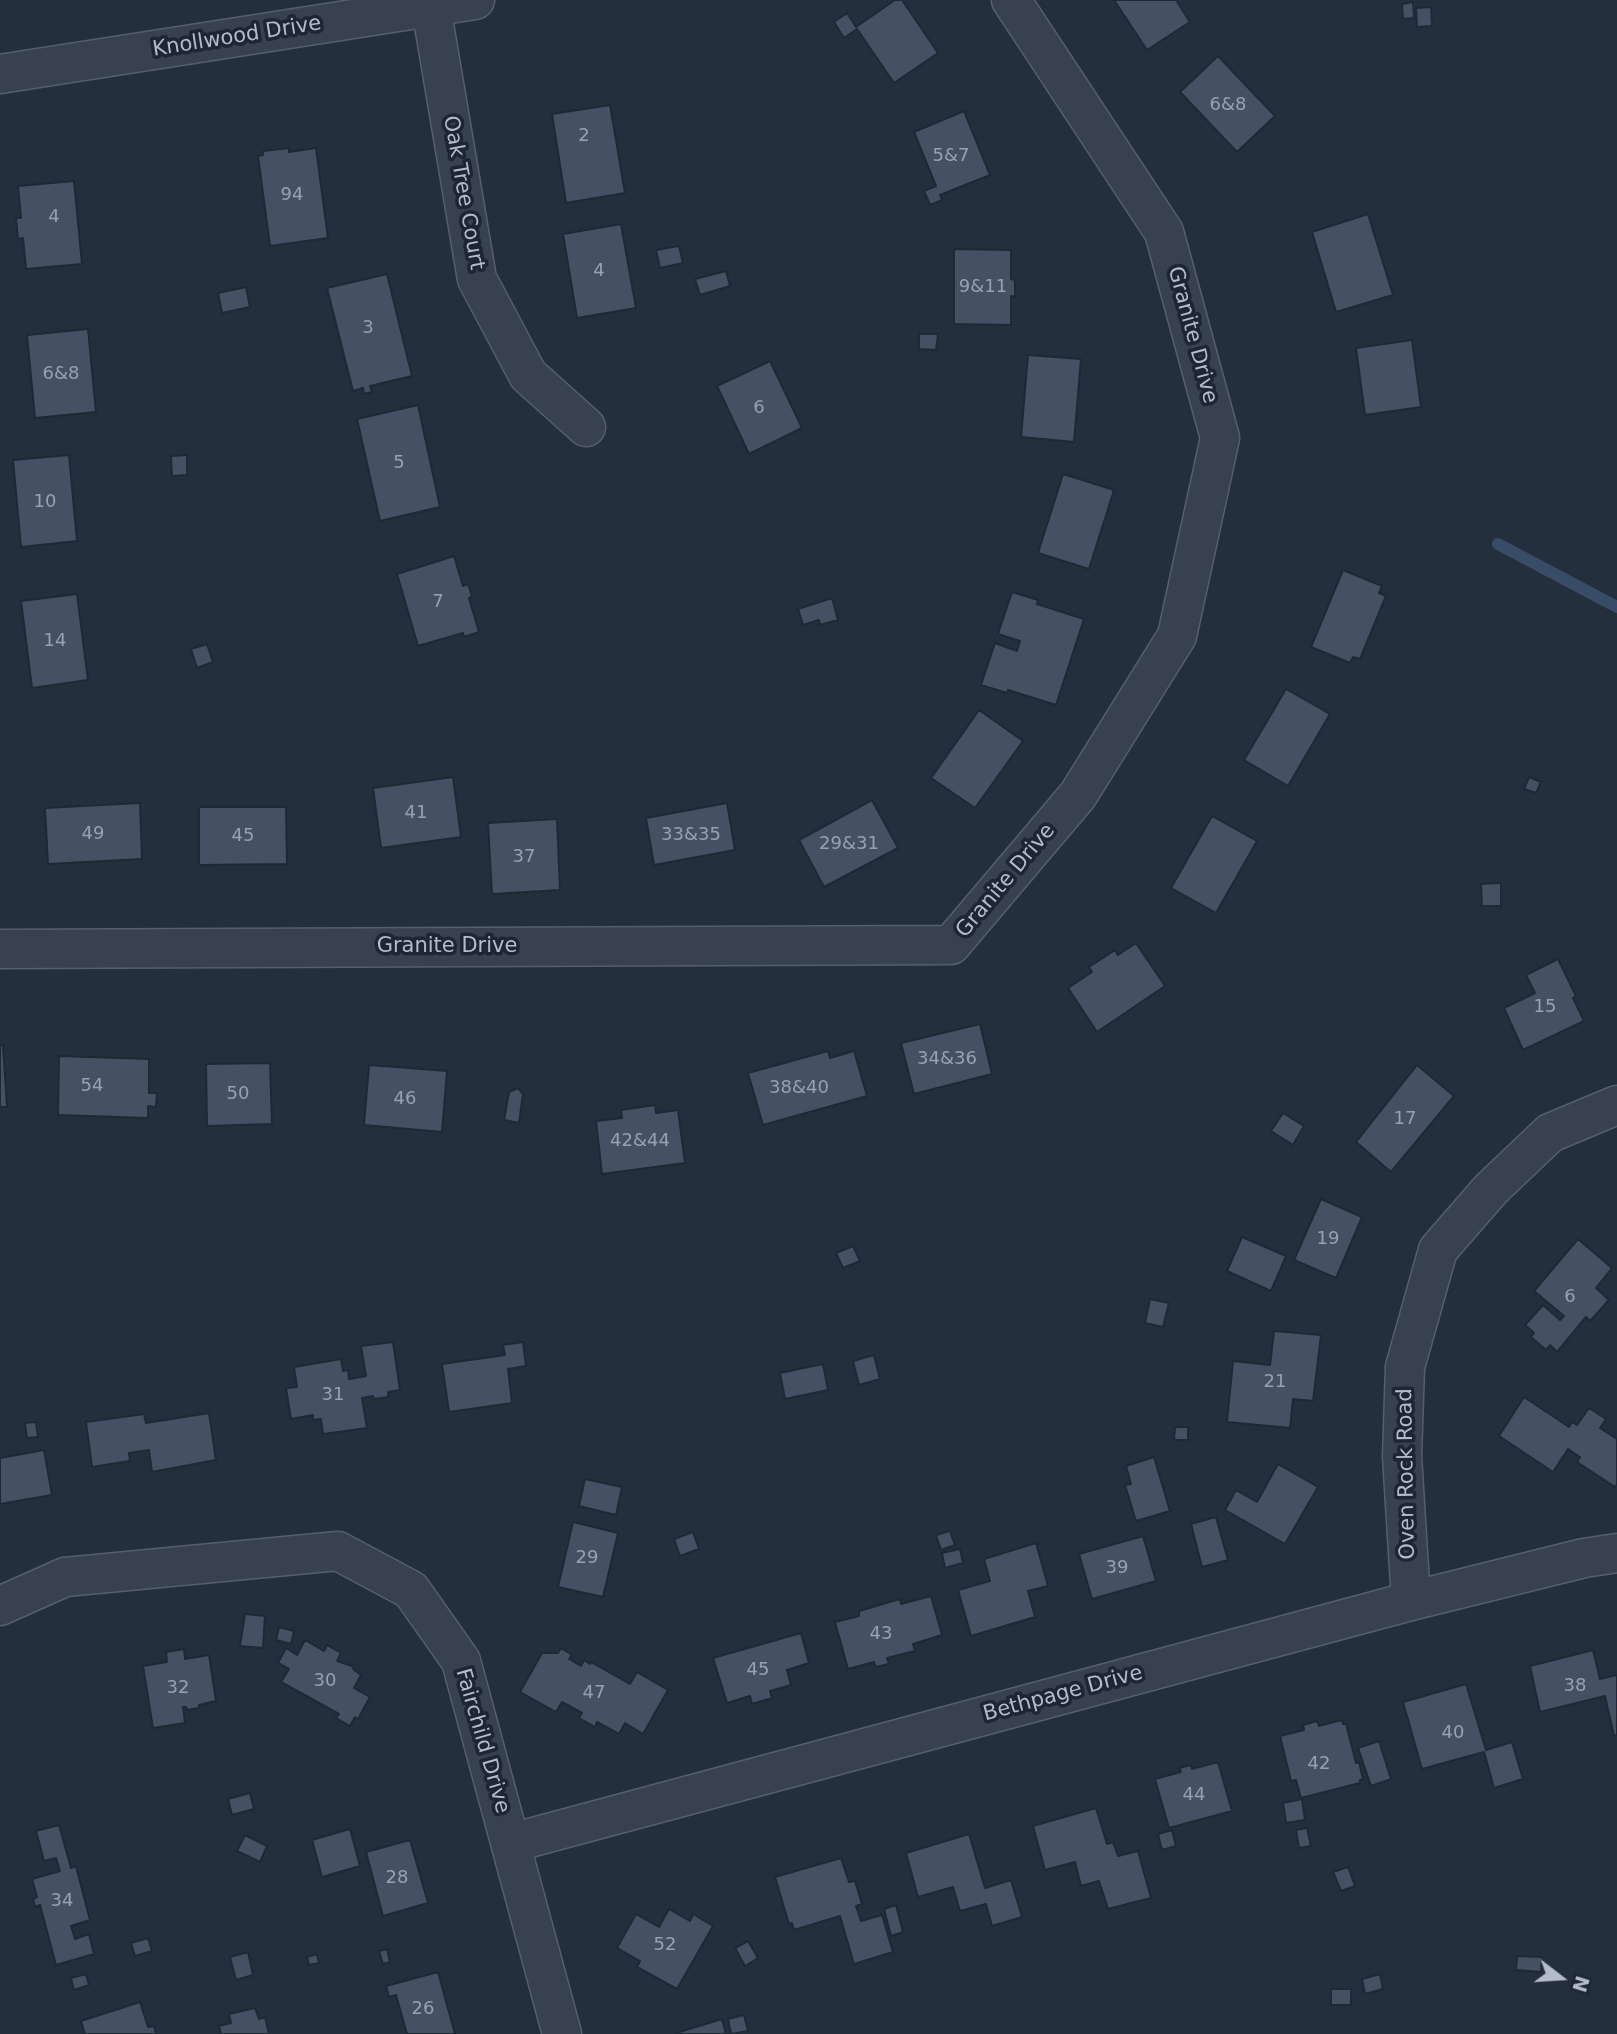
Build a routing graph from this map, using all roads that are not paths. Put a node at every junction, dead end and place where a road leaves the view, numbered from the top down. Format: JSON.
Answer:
{"nodes":[{"id":1,"x":475,"y":0,"type":"edge"},
{"id":2,"x":1012,"y":0,"type":"edge"},
{"id":3,"x":431,"y":7,"type":"junction"},
{"id":4,"x":0,"y":74,"type":"edge"},
{"id":5,"x":586,"y":427,"type":"dead end"},
{"id":6,"x":0,"y":949,"type":"edge"},
{"id":7,"x":1617,"y":1105,"type":"edge"},
{"id":8,"x":1617,"y":1553,"type":"edge"},
{"id":9,"x":1411,"y":1601,"type":"junction"},
{"id":10,"x":0,"y":1606,"type":"edge"},
{"id":11,"x":511,"y":1843,"type":"junction"},
{"id":12,"x":562,"y":2034,"type":"edge"}],
"edges":[{"from":1,"to":3,"type":"street","name":"Knollwood Drive"},
{"from":2,"to":6,"type":"street","name":"Granite Drive"},
{"from":3,"to":4,"type":"street","name":"Knollwood Drive"},
{"from":3,"to":5,"type":"street","name":"Oak Tree Court"},
{"from":7,"to":9,"type":"street","name":"Oven Rock Road"},
{"from":8,"to":9,"type":"street","name":"Bethpage Drive"},
{"from":9,"to":11,"type":"street","name":"Bethpage Drive"},
{"from":10,"to":11,"type":"street","name":"Fairchild Drive"},
{"from":11,"to":12,"type":"street","name":"Fairchild Drive"}]}
